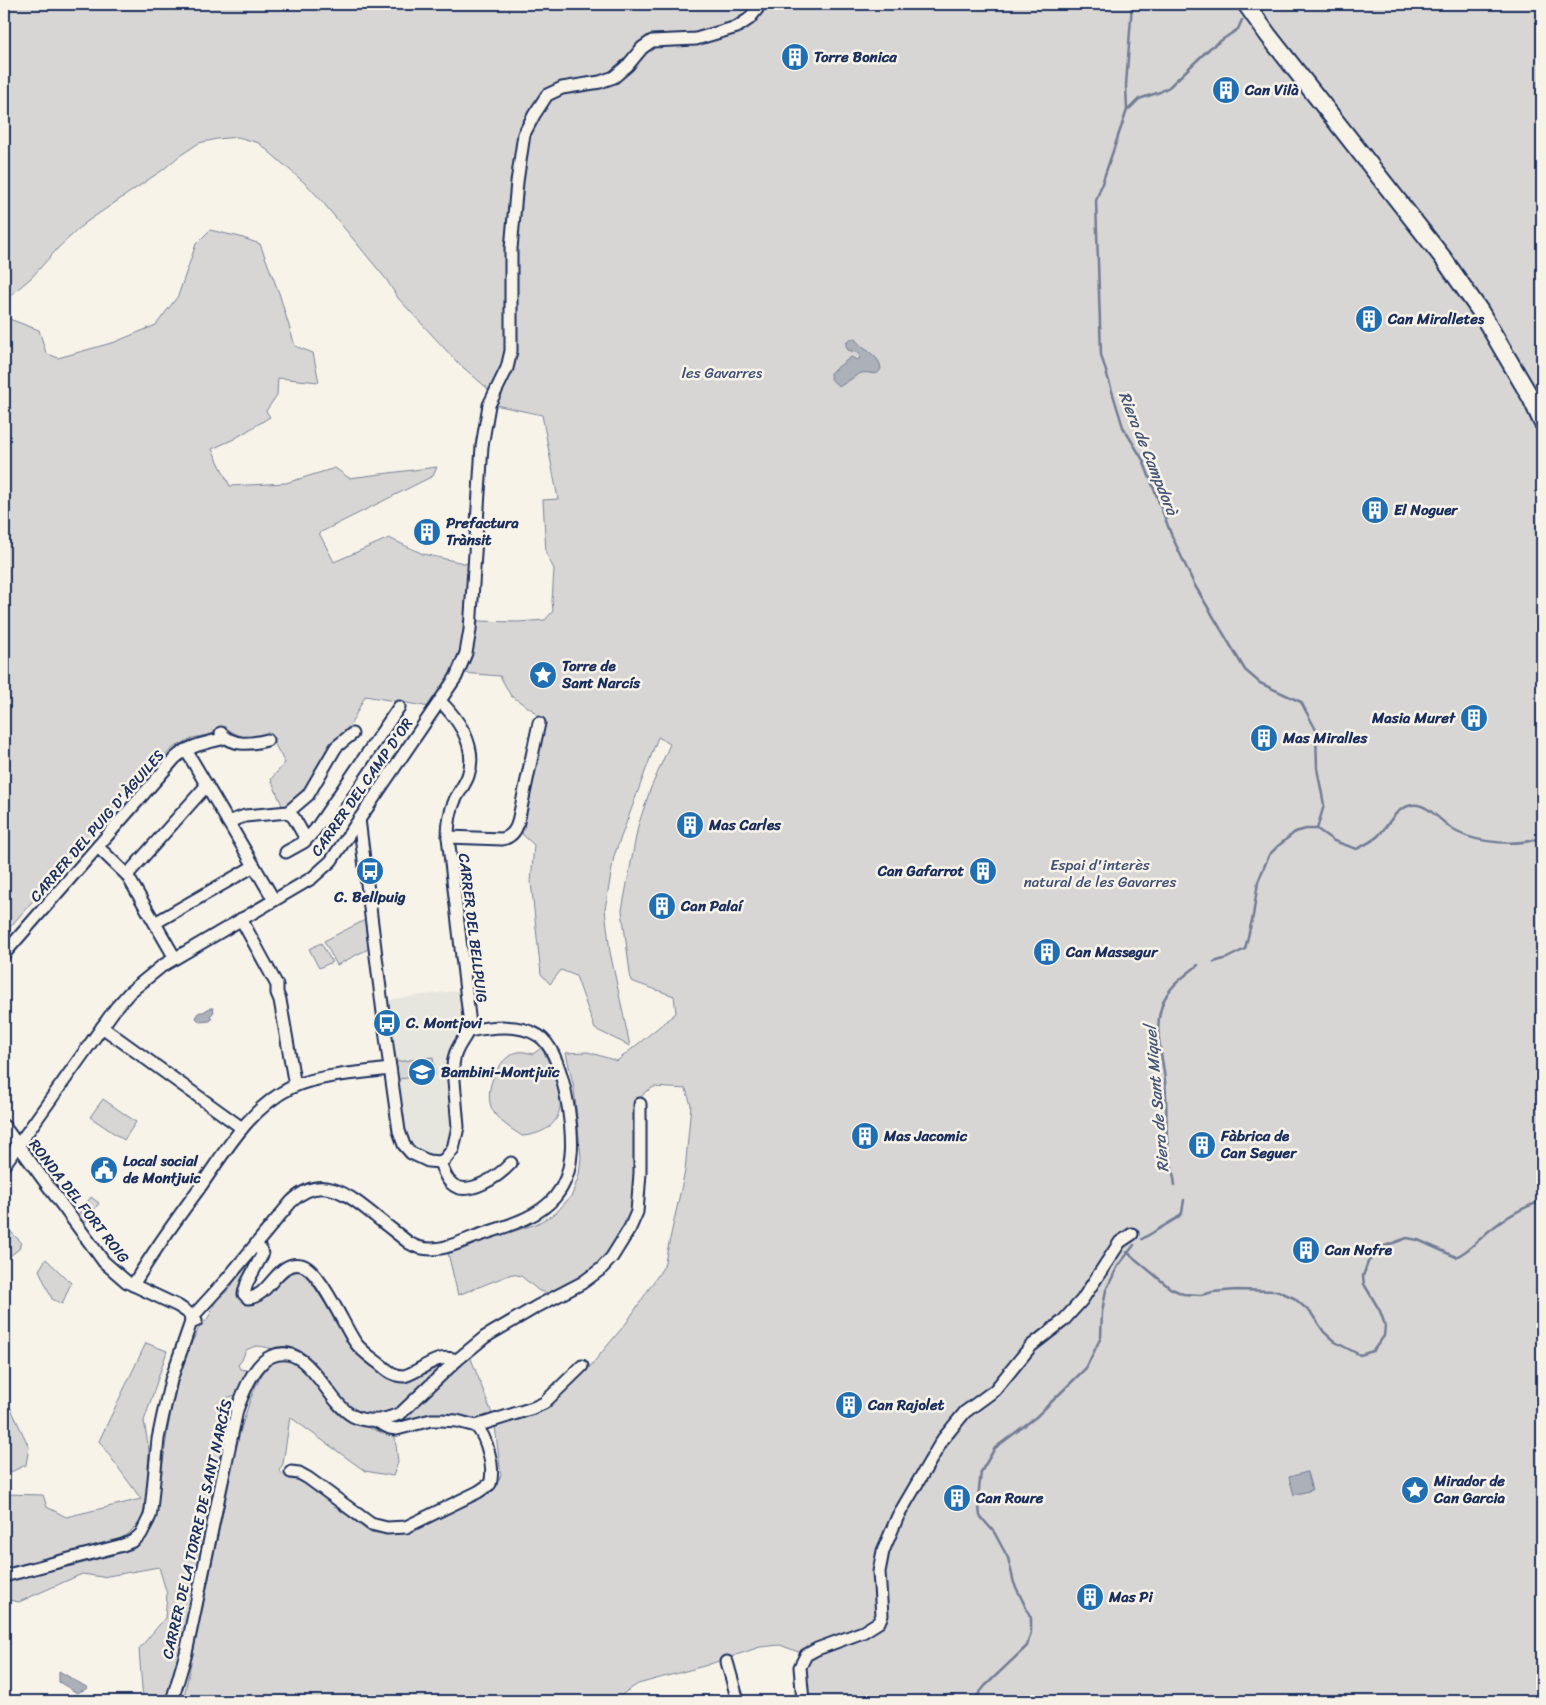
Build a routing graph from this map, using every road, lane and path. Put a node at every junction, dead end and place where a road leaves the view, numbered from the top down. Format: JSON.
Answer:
{"nodes":[{"id":1,"x":756,"y":4,"type":"edge"},
{"id":2,"x":1246,"y":4,"type":"edge"},
{"id":3,"x":1542,"y":422,"type":"edge"},
{"id":4,"x":440,"y":701,"type":"junction"},
{"id":5,"x":399,"y":707,"type":"dead end"},
{"id":6,"x":538,"y":723,"type":"dead end"},
{"id":7,"x":352,"y":734,"type":"dead end"},
{"id":8,"x":268,"y":740,"type":"dead end"},
{"id":9,"x":186,"y":750,"type":"junction"},
{"id":10,"x":207,"y":785,"type":"junction"},
{"id":11,"x":288,"y":812,"type":"junction"},
{"id":12,"x":359,"y":819,"type":"junction"},
{"id":13,"x":228,"y":822,"type":"junction"},
{"id":14,"x":448,"y":837,"type":"junction"},
{"id":15,"x":306,"y":840,"type":"junction"},
{"id":16,"x":98,"y":847,"type":"junction"},
{"id":17,"x":286,"y":852,"type":"dead end"},
{"id":18,"x":254,"y":866,"type":"junction"},
{"id":19,"x":127,"y":875,"type":"junction"},
{"id":20,"x":274,"y":900,"type":"junction"},
{"id":21,"x":241,"y":919,"type":"junction"},
{"id":22,"x":155,"y":923,"type":"junction"},
{"id":23,"x":4,"y":954,"type":"edge"},
{"id":24,"x":175,"y":958,"type":"junction"},
{"id":25,"x":102,"y":1027,"type":"junction"},
{"id":26,"x":468,"y":1031,"type":"junction"},
{"id":27,"x":390,"y":1069,"type":"junction"},
{"id":28,"x":295,"y":1086,"type":"junction"},
{"id":29,"x":640,"y":1104,"type":"dead end"},
{"id":30,"x":4,"y":1126,"type":"edge"},
{"id":31,"x":242,"y":1128,"type":"junction"},
{"id":32,"x":19,"y":1145,"type":"junction"},
{"id":33,"x":440,"y":1162,"type":"junction"},
{"id":34,"x":512,"y":1163,"type":"dead end"},
{"id":35,"x":4,"y":1165,"type":"edge"},
{"id":36,"x":1132,"y":1234,"type":"dead end"},
{"id":37,"x":256,"y":1244,"type":"junction"},
{"id":38,"x":133,"y":1285,"type":"junction"},
{"id":39,"x":193,"y":1316,"type":"junction"},
{"id":40,"x":457,"y":1360,"type":"junction"},
{"id":41,"x":582,"y":1366,"type":"dead end"},
{"id":42,"x":376,"y":1421,"type":"junction"},
{"id":43,"x":476,"y":1426,"type":"junction"},
{"id":44,"x":291,"y":1472,"type":"dead end"},
{"id":45,"x":4,"y":1576,"type":"edge"},
{"id":46,"x":727,"y":1662,"type":"dead end"},
{"id":47,"x":172,"y":1701,"type":"edge"},
{"id":48,"x":738,"y":1701,"type":"edge"},
{"id":49,"x":803,"y":1701,"type":"edge"}],
"edges":[{"from":1,"to":4,"type":"street","name":"CARRER DEL CAMP D'OR"},
{"from":2,"to":3,"type":"highway"},
{"from":4,"to":12,"type":"street","name":"CARRER DEL CAMP D'OR"},
{"from":4,"to":14,"type":"street","name":"CARRER DEL BELLPUIG"},
{"from":5,"to":15,"type":"street"},
{"from":6,"to":14,"type":"street"},
{"from":7,"to":11,"type":"street"},
{"from":8,"to":9,"type":"street","name":"CARRER DEL PUIG D'ÀGUILES"},
{"from":9,"to":10,"type":"street"},
{"from":9,"to":16,"type":"street","name":"CARRER DEL PUIG D'ÀGUILES"},
{"from":10,"to":13,"type":"street"},
{"from":10,"to":19,"type":"street"},
{"from":11,"to":13,"type":"street"},
{"from":11,"to":15,"type":"street"},
{"from":12,"to":20,"type":"street","name":"CARRER DEL CAMP D'OR"},
{"from":12,"to":27,"type":"street"},
{"from":13,"to":18,"type":"street"},
{"from":14,"to":26,"type":"street","name":"CARRER DEL BELLPUIG"},
{"from":15,"to":17,"type":"street"},
{"from":16,"to":19,"type":"street"},
{"from":16,"to":23,"type":"street","name":"CARRER DEL PUIG D'ÀGUILES"},
{"from":18,"to":20,"type":"street"},
{"from":18,"to":22,"type":"street"},
{"from":19,"to":22,"type":"street"},
{"from":20,"to":21,"type":"street","name":"CARRER DEL CAMP D'OR"},
{"from":21,"to":24,"type":"street","name":"CARRER DEL CAMP D'OR"},
{"from":21,"to":28,"type":"street"},
{"from":22,"to":24,"type":"street"},
{"from":24,"to":25,"type":"street","name":"CARRER DEL CAMP D'OR"},
{"from":25,"to":31,"type":"street"},
{"from":25,"to":32,"type":"street","name":"CARRER DEL CAMP D'OR"},
{"from":26,"to":33,"type":"street","name":"CARRER DEL BELLPUIG"},
{"from":26,"to":37,"type":"street"},
{"from":27,"to":28,"type":"street"},
{"from":27,"to":33,"type":"street"},
{"from":28,"to":31,"type":"street"},
{"from":29,"to":40,"type":"street"},
{"from":30,"to":32,"type":"street"},
{"from":31,"to":38,"type":"street"},
{"from":32,"to":35,"type":"street","name":"RONDA DEL FORT ROIG"},
{"from":32,"to":38,"type":"street","name":"RONDA DEL FORT ROIG"},
{"from":33,"to":34,"type":"street"},
{"from":36,"to":49,"type":"street"},
{"from":37,"to":39,"type":"street"},
{"from":37,"to":40,"type":"street"},
{"from":38,"to":39,"type":"street","name":"RONDA DEL FORT ROIG"},
{"from":39,"to":45,"type":"street"},
{"from":40,"to":42,"type":"street"},
{"from":41,"to":43,"type":"street"},
{"from":42,"to":43,"type":"street","name":"CARRER DE LA TORRE DE SANT NARCÍS"},
{"from":42,"to":47,"type":"street","name":"CARRER DE LA TORRE DE SANT NARCÍS"},
{"from":43,"to":44,"type":"street"},
{"from":46,"to":48,"type":"street"}]}
